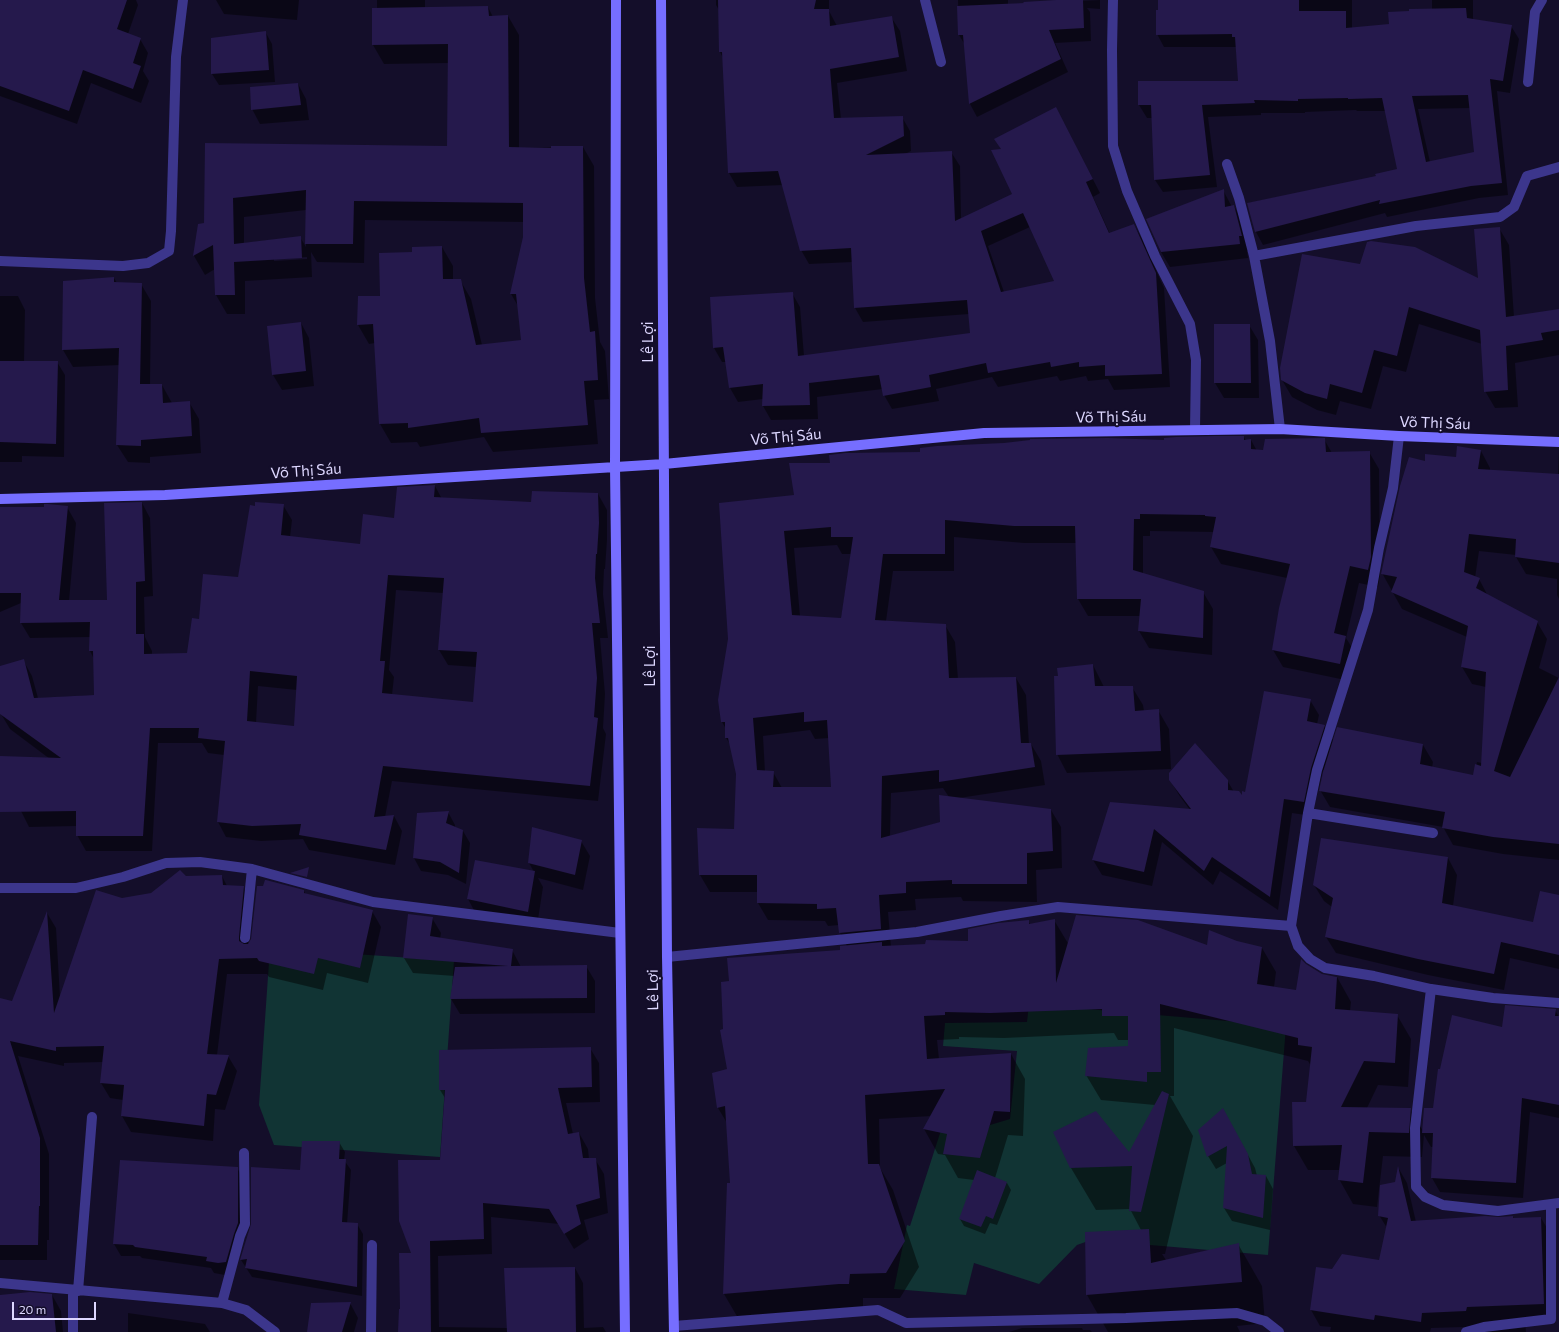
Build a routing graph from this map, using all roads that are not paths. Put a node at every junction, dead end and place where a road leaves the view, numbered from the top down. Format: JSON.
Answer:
{"nodes":[{"id":1,"x":184,"y":0,"type":"edge"},
{"id":2,"x":616,"y":0,"type":"edge"},
{"id":3,"x":661,"y":0,"type":"edge"},
{"id":4,"x":925,"y":0,"type":"edge"},
{"id":5,"x":1113,"y":0,"type":"edge"},
{"id":6,"x":1542,"y":0,"type":"edge"},
{"id":7,"x":941,"y":62,"type":"dead end"},
{"id":8,"x":1528,"y":82,"type":"dead end"},
{"id":9,"x":1227,"y":164,"type":"dead end"},
{"id":10,"x":1559,"y":167,"type":"edge"},
{"id":11,"x":1254,"y":256,"type":"junction"},
{"id":12,"x":0,"y":261,"type":"edge"},
{"id":13,"x":1280,"y":429,"type":"junction"},
{"id":14,"x":1195,"y":430,"type":"junction"},
{"id":15,"x":1400,"y":436,"type":"junction"},
{"id":16,"x":1559,"y":442,"type":"edge"},
{"id":17,"x":664,"y":464,"type":"junction"},
{"id":18,"x":615,"y":466,"type":"junction"},
{"id":19,"x":0,"y":499,"type":"edge"},
{"id":20,"x":1308,"y":813,"type":"junction"},
{"id":21,"x":1433,"y":833,"type":"dead end"},
{"id":22,"x":252,"y":869,"type":"junction"},
{"id":23,"x":0,"y":888,"type":"edge"},
{"id":24,"x":1291,"y":926,"type":"junction"},
{"id":25,"x":620,"y":933,"type":"junction"},
{"id":26,"x":245,"y":938,"type":"dead end"},
{"id":27,"x":667,"y":957,"type":"junction"},
{"id":28,"x":1430,"y":989,"type":"junction"},
{"id":29,"x":1559,"y":1003,"type":"edge"},
{"id":30,"x":92,"y":1117,"type":"dead end"},
{"id":31,"x":244,"y":1153,"type":"dead end"},
{"id":32,"x":1555,"y":1204,"type":"edge"},
{"id":33,"x":372,"y":1245,"type":"dead end"},
{"id":34,"x":0,"y":1284,"type":"edge"},
{"id":35,"x":75,"y":1290,"type":"junction"},
{"id":36,"x":222,"y":1303,"type":"junction"},
{"id":37,"x":674,"y":1329,"type":"edge"},
{"id":38,"x":74,"y":1332,"type":"edge"},
{"id":39,"x":275,"y":1332,"type":"edge"},
{"id":40,"x":371,"y":1332,"type":"edge"},
{"id":41,"x":625,"y":1332,"type":"edge"},
{"id":42,"x":1279,"y":1332,"type":"edge"},
{"id":43,"x":1466,"y":1332,"type":"edge"}],
"edges":[{"from":1,"to":12,"type":"street"},
{"from":2,"to":18,"type":"main road"},
{"from":3,"to":17,"type":"main road","name":"Lê Lợi"},
{"from":4,"to":7,"type":"street"},
{"from":5,"to":14,"type":"street"},
{"from":6,"to":8,"type":"street"},
{"from":9,"to":11,"type":"street"},
{"from":10,"to":11,"type":"street"},
{"from":11,"to":13,"type":"street"},
{"from":13,"to":14,"type":"main road","name":"Võ Thị Sáu"},
{"from":13,"to":15,"type":"main road","name":"Võ Thị Sáu"},
{"from":14,"to":17,"type":"main road","name":"Võ Thị Sáu"},
{"from":15,"to":16,"type":"main road","name":"Võ Thị Sáu"},
{"from":15,"to":20,"type":"street"},
{"from":17,"to":18,"type":"main road","name":"Võ Thị Sáu"},
{"from":17,"to":27,"type":"main road","name":"Lê Lợi"},
{"from":18,"to":19,"type":"main road","name":"Võ Thị Sáu"},
{"from":18,"to":25,"type":"main road"},
{"from":20,"to":21,"type":"street"},
{"from":20,"to":24,"type":"street"},
{"from":22,"to":23,"type":"street"},
{"from":22,"to":25,"type":"street"},
{"from":22,"to":26,"type":"street"},
{"from":24,"to":27,"type":"street"},
{"from":24,"to":28,"type":"street"},
{"from":25,"to":41,"type":"main road"},
{"from":27,"to":37,"type":"main road","name":"Lê Lợi"},
{"from":28,"to":29,"type":"street"},
{"from":28,"to":32,"type":"street"},
{"from":30,"to":35,"type":"street"},
{"from":31,"to":36,"type":"street"},
{"from":32,"to":43,"type":"street"},
{"from":33,"to":40,"type":"street"},
{"from":34,"to":35,"type":"street"},
{"from":35,"to":36,"type":"street"},
{"from":35,"to":38,"type":"street"},
{"from":36,"to":39,"type":"street"},
{"from":37,"to":42,"type":"street"}]}
